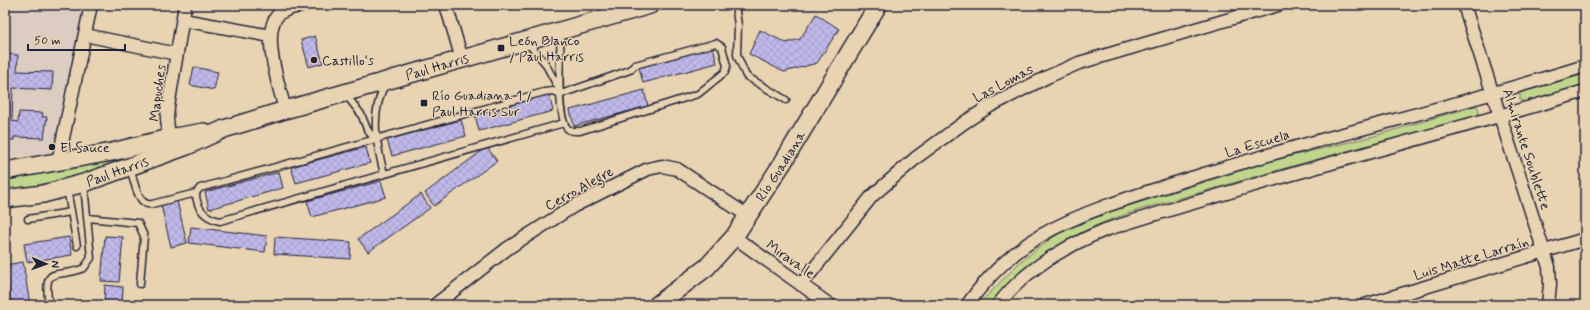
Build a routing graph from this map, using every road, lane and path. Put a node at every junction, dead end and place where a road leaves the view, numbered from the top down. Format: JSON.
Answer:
{"nodes":[{"id":1,"x":91,"y":5,"type":"edge"},
{"id":2,"x":185,"y":5,"type":"edge"},
{"id":3,"x":446,"y":5,"type":"edge"},
{"id":4,"x":650,"y":5,"type":"edge"},
{"id":5,"x":735,"y":5,"type":"edge"},
{"id":6,"x":878,"y":5,"type":"edge"},
{"id":7,"x":1278,"y":5,"type":"edge"},
{"id":8,"x":1464,"y":5,"type":"edge"},
{"id":9,"x":295,"y":6,"type":"edge"},
{"id":10,"x":632,"y":7,"type":"edge"},
{"id":11,"x":183,"y":20,"type":"junction"},
{"id":12,"x":561,"y":30,"type":"junction"},
{"id":13,"x":85,"y":35,"type":"junction"},
{"id":14,"x":271,"y":36,"type":"junction"},
{"id":15,"x":526,"y":40,"type":"junction"},
{"id":16,"x":177,"y":54,"type":"junction"},
{"id":17,"x":462,"y":58,"type":"junction"},
{"id":18,"x":1585,"y":66,"type":"edge"},
{"id":19,"x":387,"y":80,"type":"junction"},
{"id":20,"x":1585,"y":91,"type":"edge"},
{"id":21,"x":343,"y":92,"type":"junction"},
{"id":22,"x":561,"y":94,"type":"junction"},
{"id":23,"x":1493,"y":94,"type":"junction"},
{"id":24,"x":786,"y":100,"type":"dead end"},
{"id":25,"x":285,"y":110,"type":"junction"},
{"id":26,"x":1500,"y":117,"type":"junction"},
{"id":27,"x":564,"y":123,"type":"junction"},
{"id":28,"x":224,"y":129,"type":"junction"},
{"id":29,"x":169,"y":138,"type":"junction"},
{"id":30,"x":376,"y":140,"type":"junction"},
{"id":31,"x":65,"y":160,"type":"junction"},
{"id":32,"x":130,"y":167,"type":"junction"},
{"id":33,"x":5,"y":170,"type":"edge"},
{"id":34,"x":384,"y":174,"type":"junction"},
{"id":35,"x":71,"y":187,"type":"junction"},
{"id":36,"x":196,"y":193,"type":"junction"},
{"id":37,"x":5,"y":199,"type":"edge"},
{"id":38,"x":71,"y":212,"type":"junction"},
{"id":39,"x":748,"y":216,"type":"junction"},
{"id":40,"x":28,"y":218,"type":"dead end"},
{"id":41,"x":88,"y":218,"type":"junction"},
{"id":42,"x":734,"y":237,"type":"junction"},
{"id":43,"x":1585,"y":239,"type":"edge"},
{"id":44,"x":77,"y":246,"type":"dead end"},
{"id":45,"x":1544,"y":252,"type":"junction"},
{"id":46,"x":140,"y":284,"type":"dead end"},
{"id":47,"x":801,"y":285,"type":"junction"},
{"id":48,"x":49,"y":305,"type":"edge"},
{"id":49,"x":435,"y":305,"type":"edge"},
{"id":50,"x":656,"y":305,"type":"edge"},
{"id":51,"x":830,"y":305,"type":"edge"},
{"id":52,"x":967,"y":305,"type":"edge"},
{"id":53,"x":998,"y":305,"type":"edge"},
{"id":54,"x":1365,"y":305,"type":"edge"},
{"id":55,"x":1548,"y":305,"type":"edge"}],
"edges":[{"from":1,"to":13,"type":"street"},
{"from":2,"to":11,"type":"street","name":"Mapuches"},
{"from":3,"to":17,"type":"street"},
{"from":4,"to":10,"type":"street","name":"Paul Harris"},
{"from":5,"to":24,"type":"lane"},
{"from":6,"to":39,"type":"street","name":"Río Guadiana"},
{"from":7,"to":47,"type":"street","name":"Las Lomas"},
{"from":8,"to":23,"type":"street","name":"Almirante Soublette"},
{"from":9,"to":14,"type":"street"},
{"from":10,"to":12,"type":"street","name":"Paul Harris"},
{"from":11,"to":14,"type":"street"},
{"from":11,"to":16,"type":"street","name":"Mapuches"},
{"from":12,"to":15,"type":"street","name":"Paul Harris"},
{"from":12,"to":22,"type":"lane"},
{"from":13,"to":16,"type":"street"},
{"from":13,"to":31,"type":"street"},
{"from":14,"to":25,"type":"street"},
{"from":15,"to":17,"type":"street","name":"Paul Harris"},
{"from":15,"to":22,"type":"lane"},
{"from":16,"to":29,"type":"street","name":"Mapuches"},
{"from":17,"to":19,"type":"street","name":"Paul Harris"},
{"from":18,"to":23,"type":"street","name":"La Escuela"},
{"from":19,"to":21,"type":"street","name":"Paul Harris"},
{"from":19,"to":30,"type":"lane"},
{"from":20,"to":26,"type":"street"},
{"from":21,"to":25,"type":"street","name":"Paul Harris"},
{"from":21,"to":30,"type":"lane"},
{"from":22,"to":27,"type":"lane"},
{"from":22,"to":27,"type":"lane"},
{"from":22,"to":30,"type":"lane"},
{"from":23,"to":26,"type":"street","name":"Almirante Soublette"},
{"from":23,"to":52,"type":"street","name":"La Escuela"},
{"from":25,"to":28,"type":"street","name":"Paul Harris"},
{"from":26,"to":45,"type":"street","name":"Almirante Soublette"},
{"from":26,"to":53,"type":"street"},
{"from":27,"to":34,"type":"lane"},
{"from":28,"to":29,"type":"street","name":"Paul Harris"},
{"from":28,"to":32,"type":"street","name":"Paul Harris"},
{"from":29,"to":31,"type":"street","name":"Paul Harris"},
{"from":30,"to":34,"type":"lane"},
{"from":30,"to":36,"type":"lane"},
{"from":31,"to":33,"type":"street","name":"Paul Harris"},
{"from":31,"to":35,"type":"street"},
{"from":32,"to":35,"type":"street","name":"Paul Harris"},
{"from":32,"to":36,"type":"lane"},
{"from":34,"to":36,"type":"lane"},
{"from":35,"to":37,"type":"street","name":"Paul Harris"},
{"from":35,"to":38,"type":"lane"},
{"from":35,"to":41,"type":"lane"},
{"from":38,"to":40,"type":"lane"},
{"from":38,"to":44,"type":"lane"},
{"from":39,"to":42,"type":"street","name":"Río Guadiana"},
{"from":39,"to":49,"type":"street","name":"Cerro Alegre"},
{"from":41,"to":46,"type":"lane"},
{"from":41,"to":48,"type":"lane"},
{"from":42,"to":47,"type":"street","name":"Miravalle"},
{"from":42,"to":50,"type":"street","name":"Río Guadiana"},
{"from":43,"to":45,"type":"street","name":"Luis Matte Larraín"},
{"from":45,"to":54,"type":"street","name":"Luis Matte Larraín"},
{"from":45,"to":55,"type":"street","name":"Almirante Soublette"},
{"from":47,"to":51,"type":"street","name":"Miravalle"}]}
